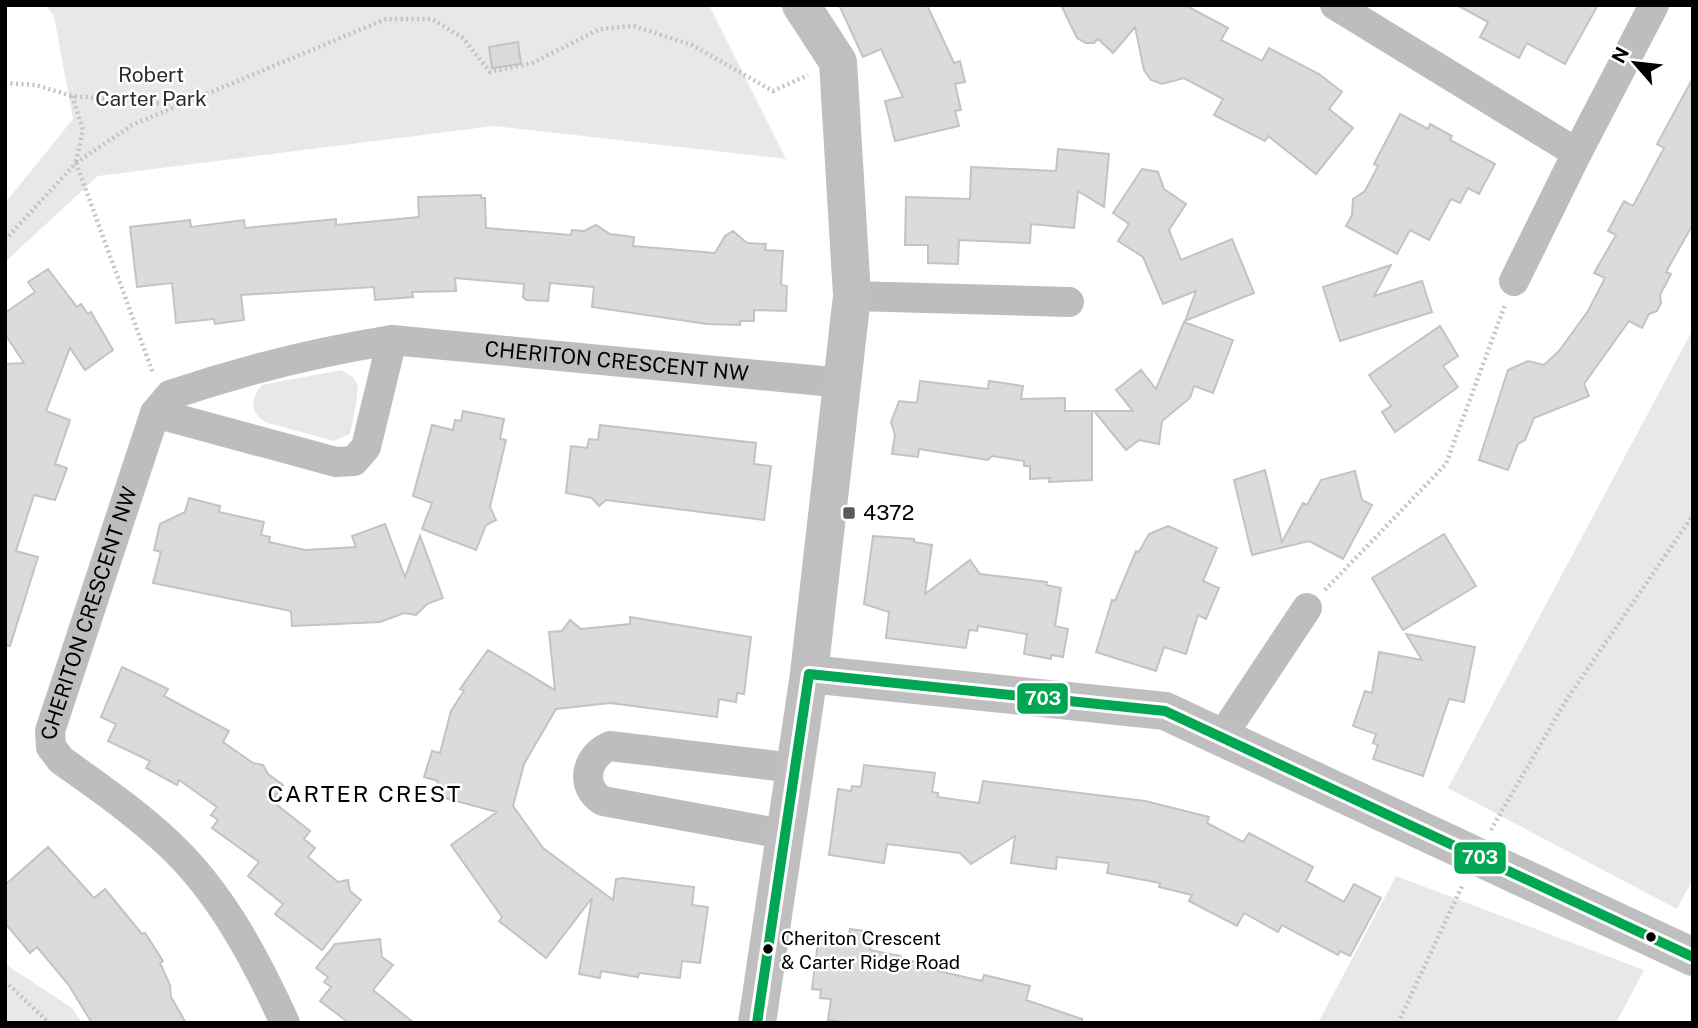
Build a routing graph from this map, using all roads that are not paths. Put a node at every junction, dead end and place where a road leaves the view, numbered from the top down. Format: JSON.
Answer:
{"nodes":[{"id":1,"x":802,"y":5,"type":"edge"},
{"id":2,"x":1335,"y":5,"type":"edge"},
{"id":3,"x":1654,"y":5,"type":"edge"},
{"id":4,"x":1577,"y":153,"type":"junction"},
{"id":5,"x":1514,"y":281,"type":"road end"},
{"id":6,"x":852,"y":296,"type":"junction"},
{"id":7,"x":1069,"y":302,"type":"dead end"},
{"id":8,"x":392,"y":340,"type":"junction"},
{"id":9,"x":842,"y":383,"type":"junction"},
{"id":10,"x":155,"y":413,"type":"junction"},
{"id":11,"x":1307,"y":608,"type":"road end"},
{"id":12,"x":809,"y":674,"type":"junction"},
{"id":13,"x":1222,"y":736,"type":"junction"},
{"id":14,"x":794,"y":768,"type":"junction"},
{"id":15,"x":783,"y":834,"type":"junction"},
{"id":16,"x":1693,"y":957,"type":"edge"},
{"id":17,"x":285,"y":1023,"type":"edge"},
{"id":18,"x":757,"y":1023,"type":"edge"}],
"edges":[{"from":1,"to":6,"type":"street"},
{"from":2,"to":4,"type":"street"},
{"from":3,"to":4,"type":"street"},
{"from":4,"to":5,"type":"street"},
{"from":6,"to":7,"type":"street"},
{"from":6,"to":9,"type":"street"},
{"from":8,"to":9,"type":"street","name":"CHERITON CRESCENT NW"},
{"from":8,"to":10,"type":"street","name":"CHERITON CRESCENT NW"},
{"from":8,"to":10,"type":"street"},
{"from":9,"to":12,"type":"street"},
{"from":10,"to":17,"type":"street","name":"CHERITON CRESCENT NW"},
{"from":11,"to":13,"type":"street"},
{"from":12,"to":13,"type":"street"},
{"from":12,"to":14,"type":"street"},
{"from":13,"to":16,"type":"street"},
{"from":14,"to":15,"type":"street"},
{"from":14,"to":15,"type":"street"},
{"from":15,"to":18,"type":"street"}]}
